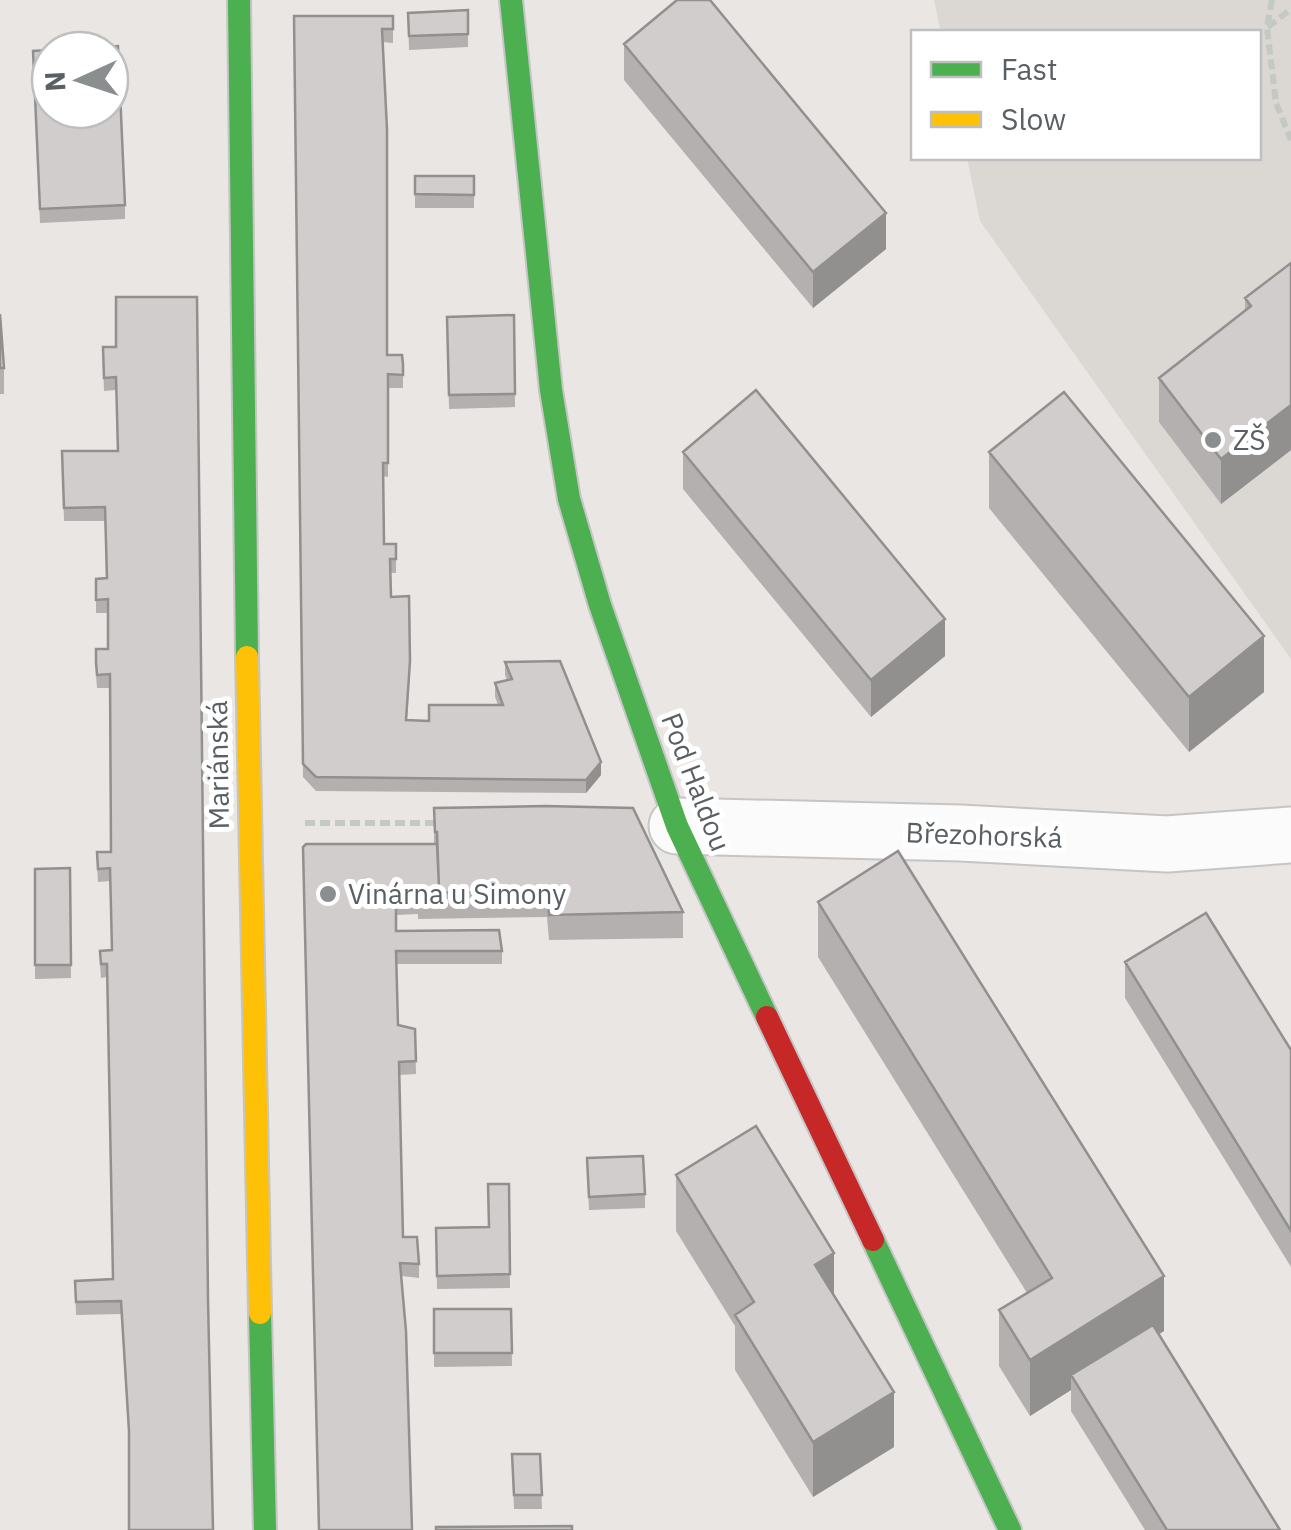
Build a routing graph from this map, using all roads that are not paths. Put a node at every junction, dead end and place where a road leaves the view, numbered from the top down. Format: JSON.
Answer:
{"nodes":[{"id":1,"x":239,"y":0,"type":"edge"},
{"id":2,"x":511,"y":0,"type":"edge"},
{"id":3,"x":677,"y":826,"type":"junction"},
{"id":4,"x":1291,"y":835,"type":"edge"},
{"id":5,"x":265,"y":1530,"type":"edge"},
{"id":6,"x":1010,"y":1530,"type":"edge"}],
"edges":[{"from":1,"to":5,"type":"street","name":"Mariánská"},
{"from":2,"to":3,"type":"street","name":"Pod Haldou"},
{"from":3,"to":4,"type":"street","name":"Březohorská"},
{"from":3,"to":6,"type":"street","name":"Pod Haldou"}]}
